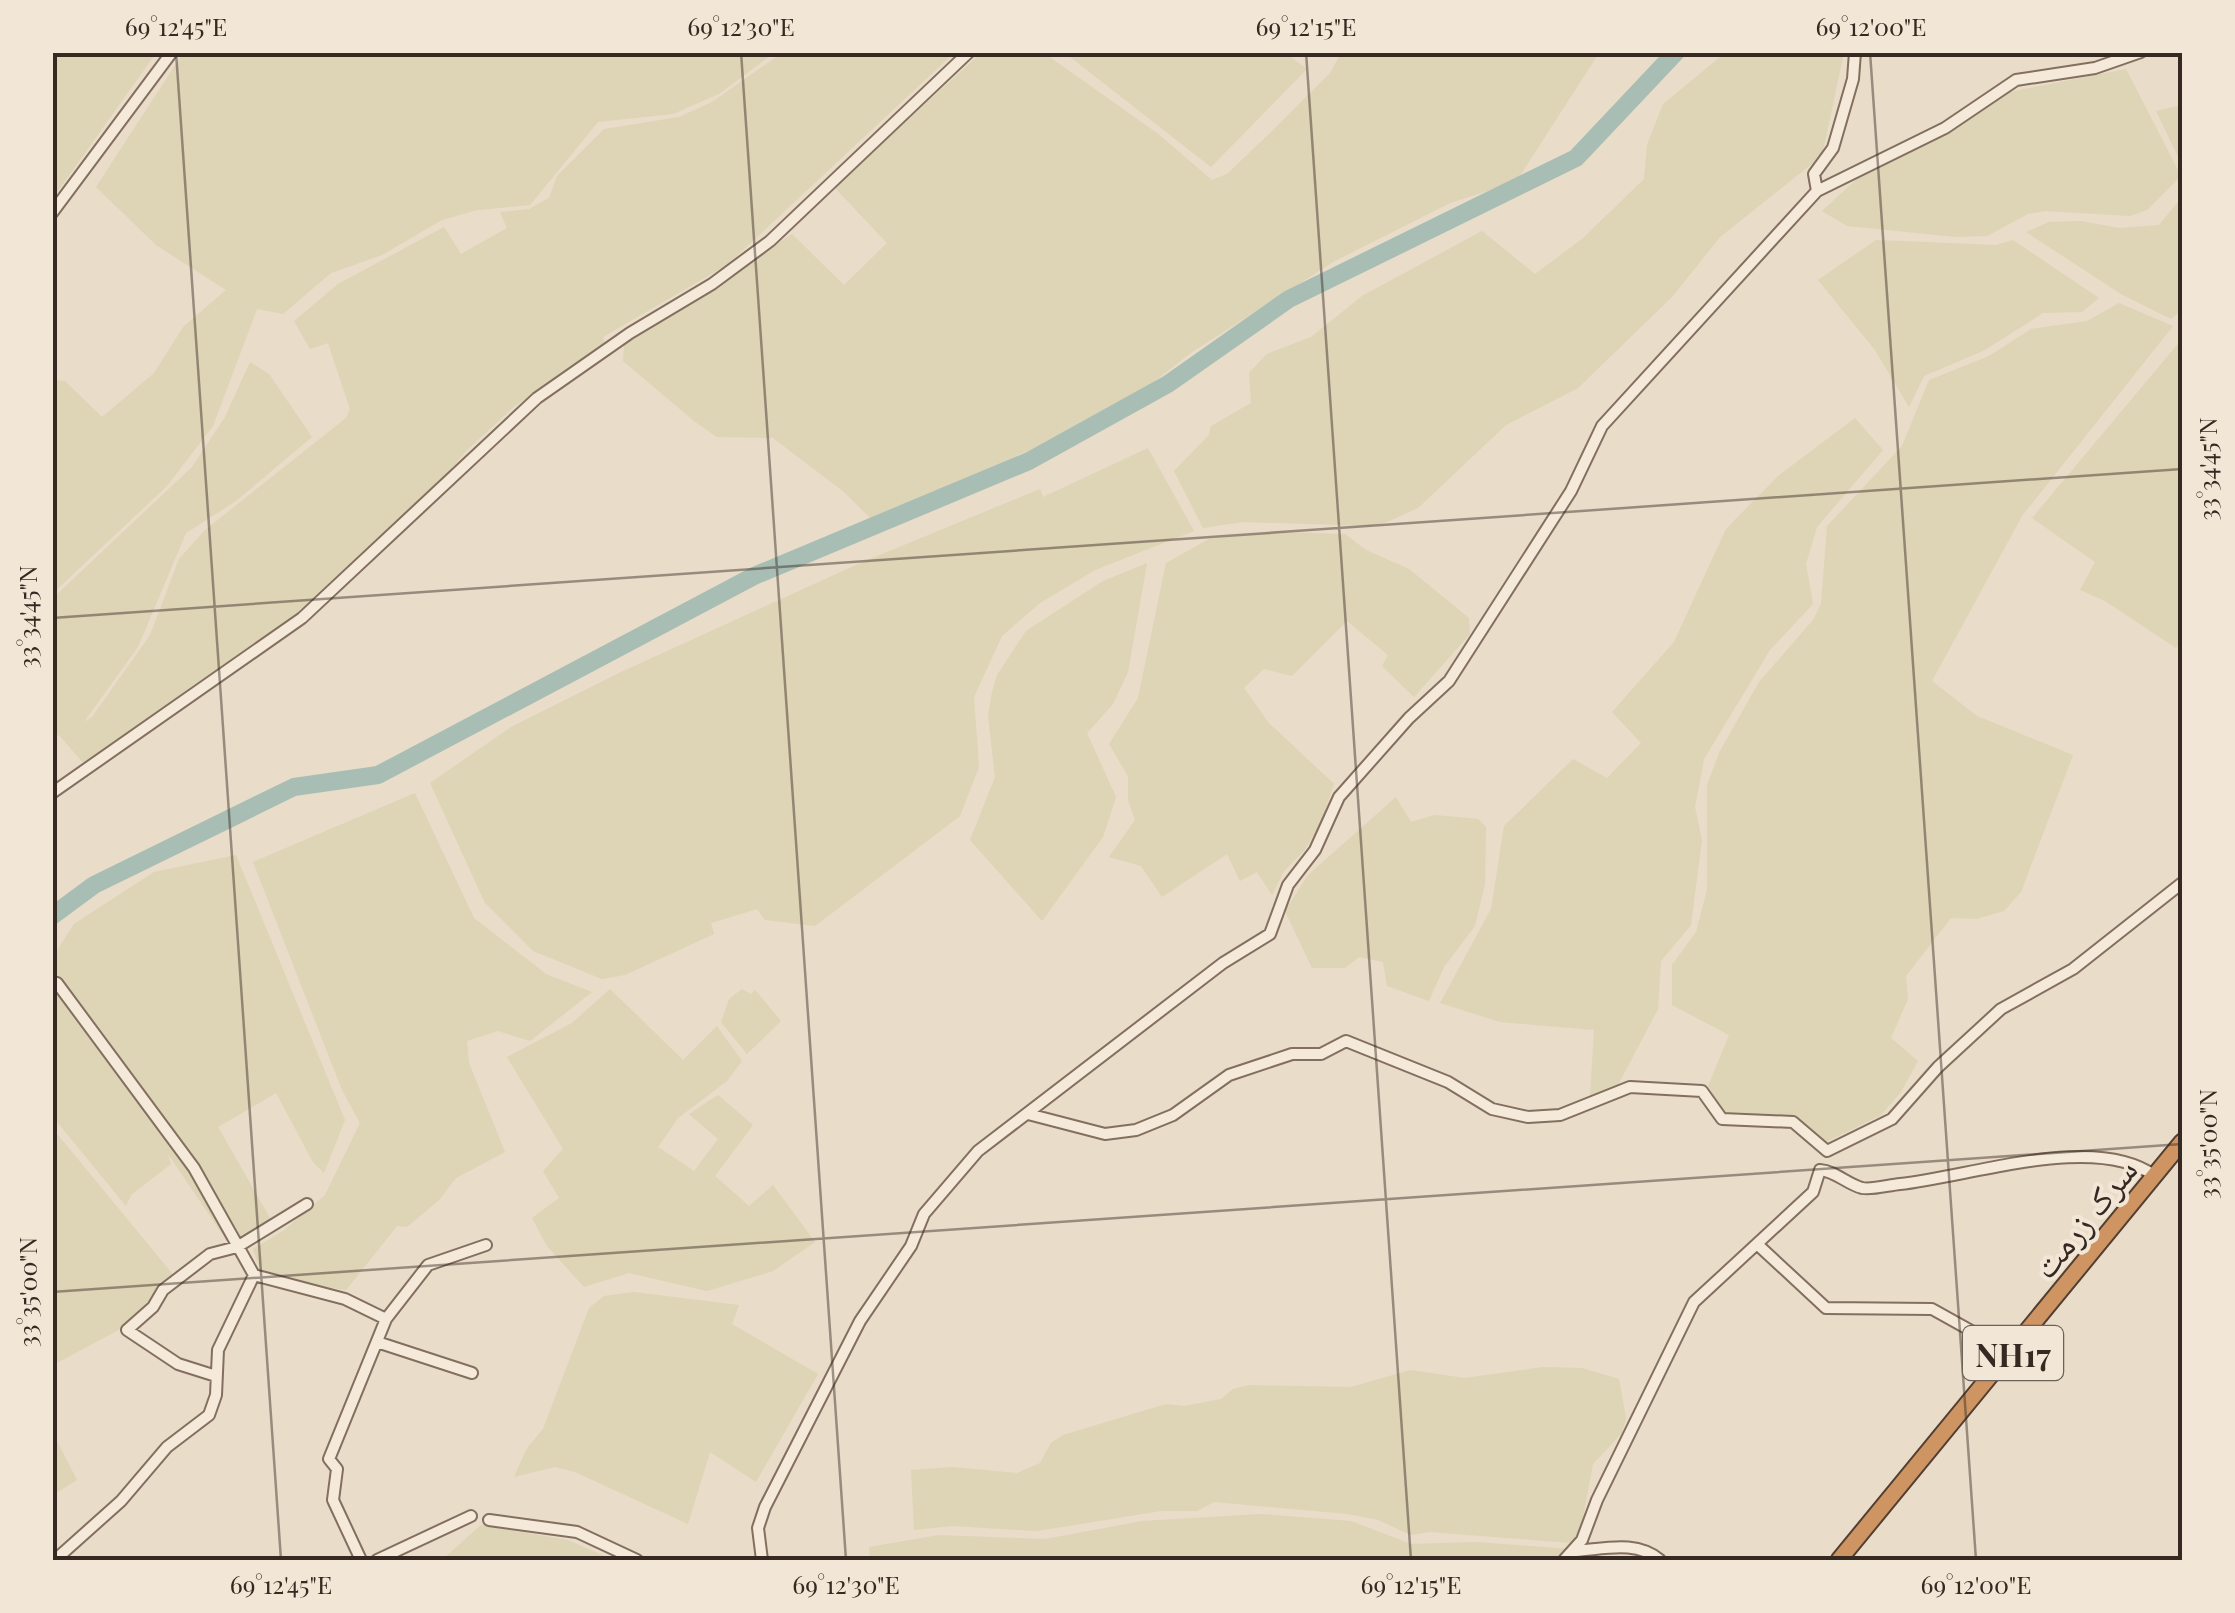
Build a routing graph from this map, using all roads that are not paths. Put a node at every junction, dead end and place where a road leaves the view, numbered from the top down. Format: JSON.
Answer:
{"nodes":[{"id":1,"x":172,"y":52,"type":"edge"},
{"id":2,"x":969,"y":52,"type":"edge"},
{"id":3,"x":1855,"y":52,"type":"edge"},
{"id":4,"x":2141,"y":52,"type":"edge"},
{"id":5,"x":1816,"y":183,"type":"junction"},
{"id":6,"x":52,"y":213,"type":"edge"},
{"id":7,"x":52,"y":793,"type":"edge"},
{"id":8,"x":2182,"y":883,"type":"edge"},
{"id":9,"x":57,"y":983,"type":"dead end"},
{"id":10,"x":1028,"y":1114,"type":"junction"},
{"id":11,"x":2182,"y":1142,"type":"edge"},
{"id":12,"x":1827,"y":1151,"type":"junction"},
{"id":13,"x":1824,"y":1169,"type":"junction"},
{"id":14,"x":2155,"y":1176,"type":"junction"},
{"id":15,"x":307,"y":1204,"type":"dead end"},
{"id":16,"x":486,"y":1244,"type":"dead end"},
{"id":17,"x":1758,"y":1245,"type":"junction"},
{"id":18,"x":237,"y":1247,"type":"junction"},
{"id":19,"x":254,"y":1275,"type":"junction"},
{"id":20,"x":386,"y":1319,"type":"junction"},
{"id":21,"x":377,"y":1342,"type":"junction"},
{"id":22,"x":2012,"y":1353,"type":"junction"},
{"id":23,"x":472,"y":1374,"type":"dead end"},
{"id":24,"x":216,"y":1376,"type":"junction"},
{"id":25,"x":471,"y":1516,"type":"dead end"},
{"id":26,"x":488,"y":1520,"type":"dead end"},
{"id":27,"x":1579,"y":1546,"type":"junction"},
{"id":28,"x":55,"y":1560,"type":"edge"},
{"id":29,"x":361,"y":1560,"type":"edge"},
{"id":30,"x":376,"y":1560,"type":"edge"},
{"id":31,"x":637,"y":1560,"type":"edge"},
{"id":32,"x":762,"y":1560,"type":"edge"},
{"id":33,"x":1564,"y":1560,"type":"edge"},
{"id":34,"x":1660,"y":1560,"type":"edge"},
{"id":35,"x":1840,"y":1560,"type":"edge"}],
"edges":[{"from":1,"to":6,"type":"street"},
{"from":2,"to":7,"type":"street"},
{"from":3,"to":5,"type":"street"},
{"from":4,"to":5,"type":"street"},
{"from":5,"to":10,"type":"street"},
{"from":8,"to":12,"type":"street"},
{"from":9,"to":18,"type":"street"},
{"from":10,"to":12,"type":"street"},
{"from":10,"to":32,"type":"street"},
{"from":11,"to":14,"type":"highway","name":"سرک زرمت","number":"NH17"},
{"from":12,"to":13,"type":"street"},
{"from":13,"to":14,"type":"street"},
{"from":13,"to":17,"type":"street"},
{"from":14,"to":22,"type":"highway","name":"سرک زرمت","number":"NH17"},
{"from":15,"to":18,"type":"street"},
{"from":16,"to":20,"type":"street"},
{"from":17,"to":22,"type":"street"},
{"from":17,"to":27,"type":"street"},
{"from":18,"to":19,"type":"street"},
{"from":18,"to":24,"type":"street"},
{"from":19,"to":20,"type":"street"},
{"from":19,"to":24,"type":"street"},
{"from":20,"to":21,"type":"street"},
{"from":21,"to":23,"type":"street"},
{"from":21,"to":29,"type":"street"},
{"from":22,"to":35,"type":"highway","name":"سرک زرمت","number":"NH17"},
{"from":24,"to":28,"type":"street"},
{"from":25,"to":30,"type":"street"},
{"from":26,"to":31,"type":"street"},
{"from":27,"to":33,"type":"street"},
{"from":27,"to":34,"type":"street"}]}
